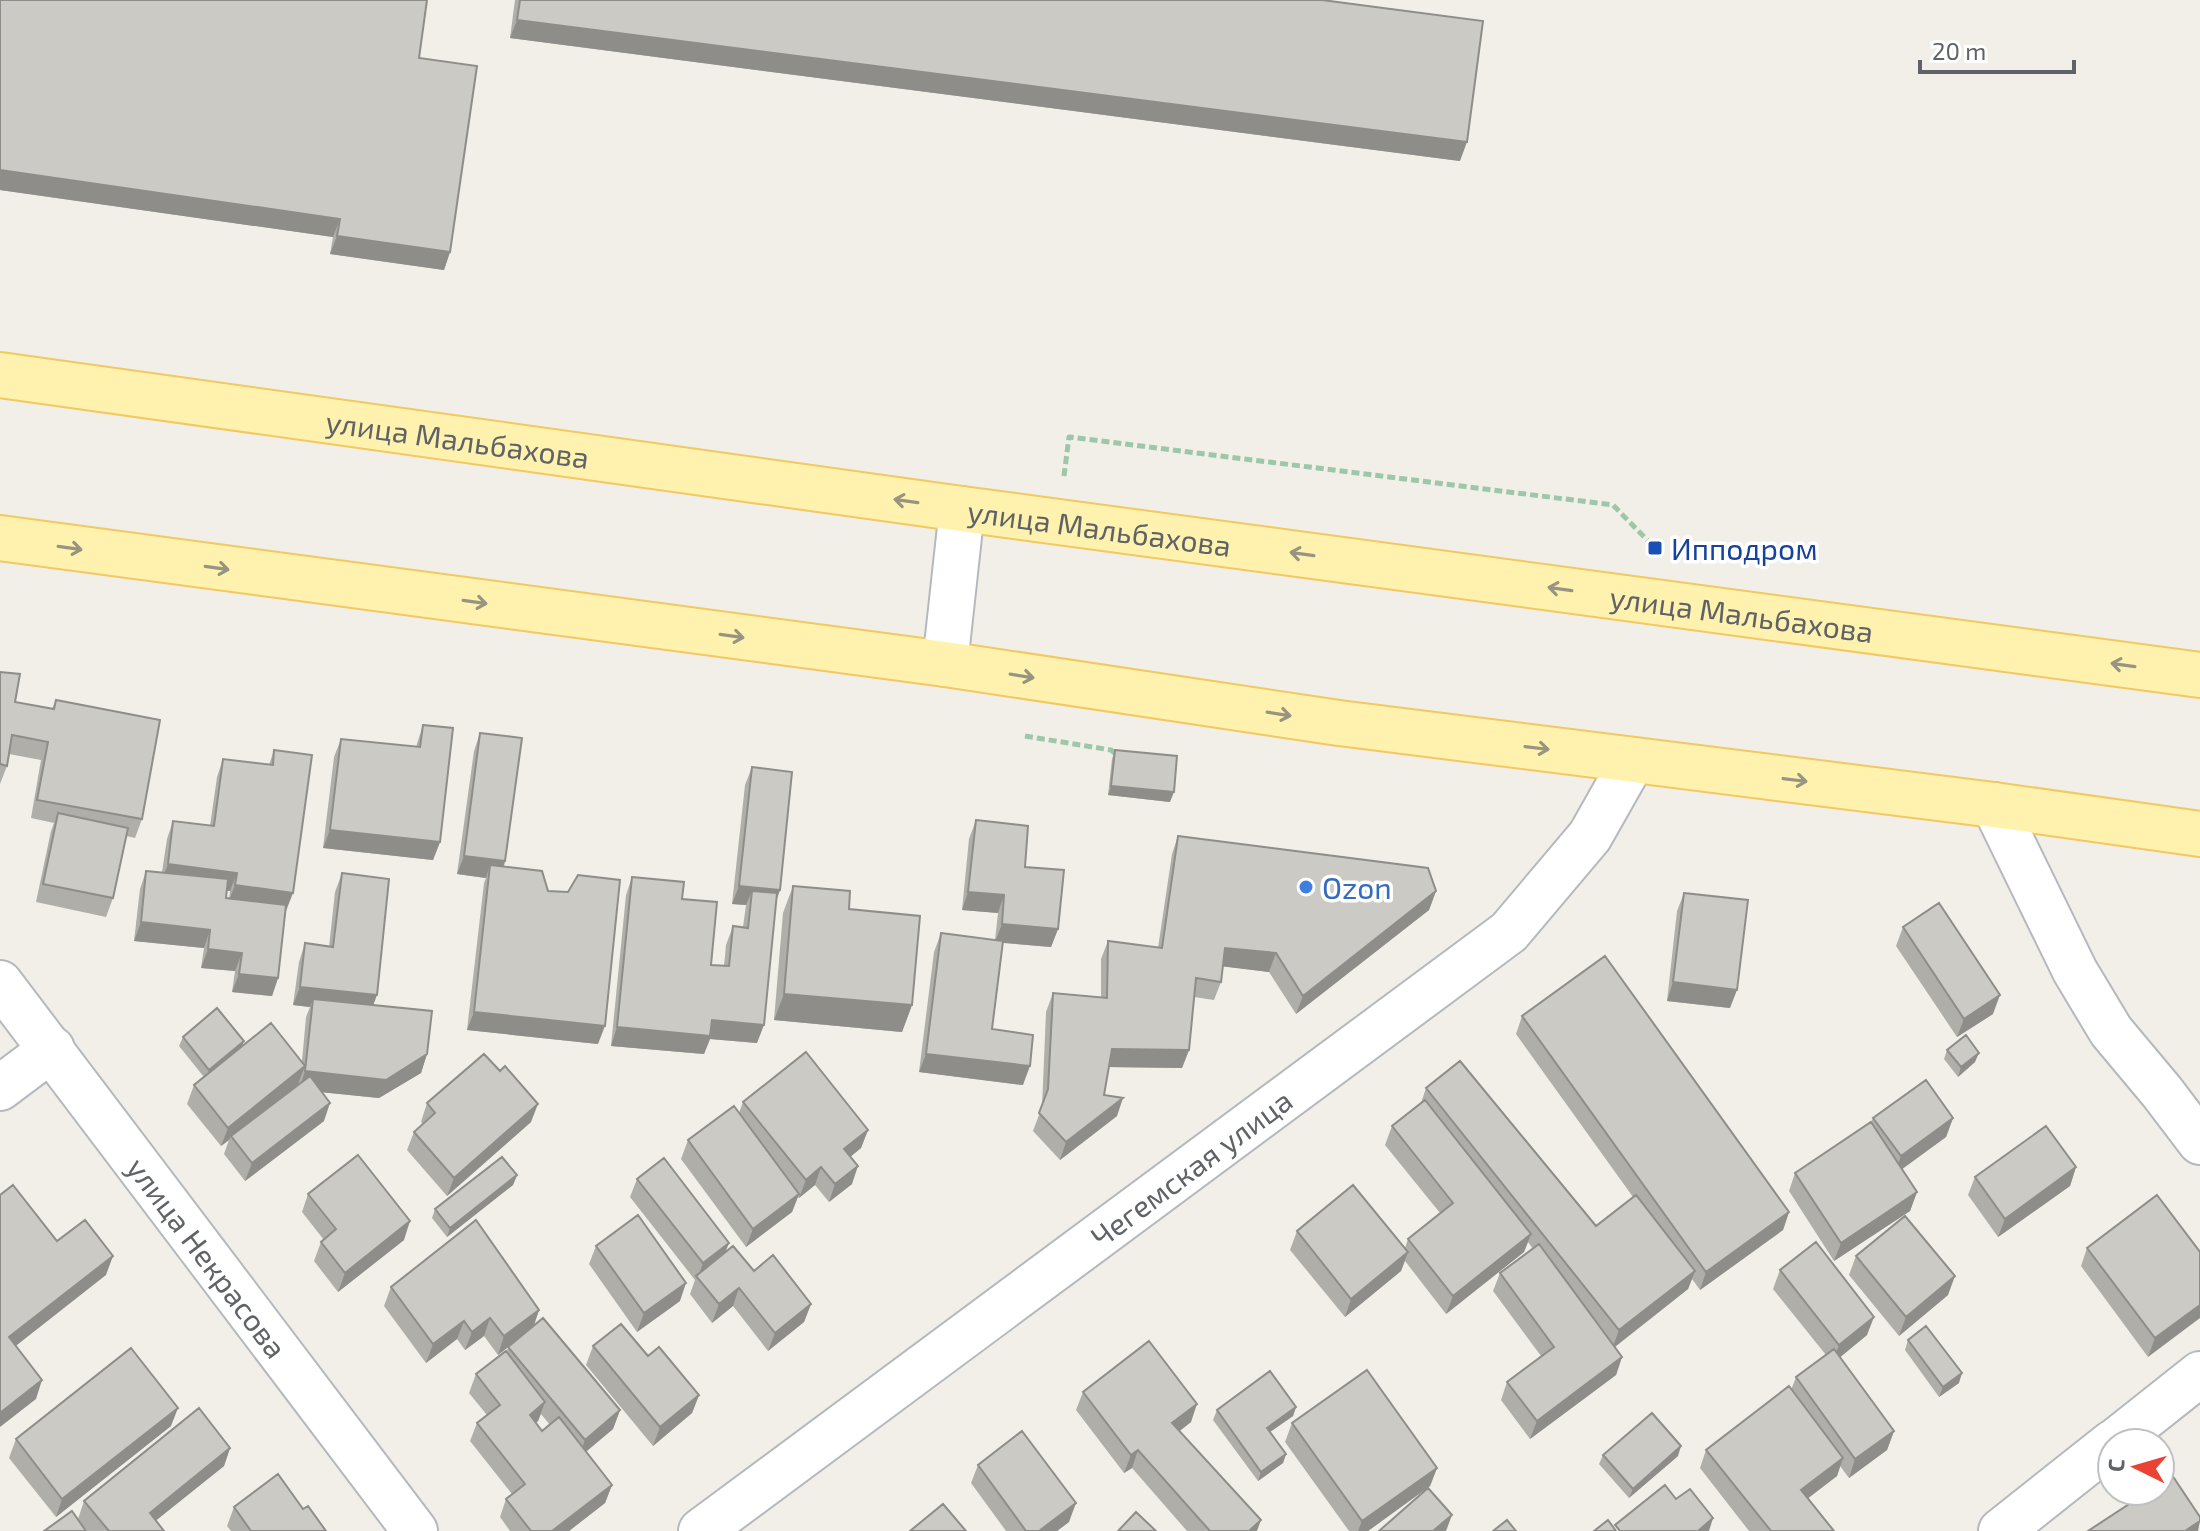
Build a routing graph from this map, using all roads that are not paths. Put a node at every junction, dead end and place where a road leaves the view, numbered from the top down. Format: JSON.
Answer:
{"nodes":[{"id":1,"x":0,"y":375,"type":"edge"},
{"id":2,"x":962,"y":509,"type":"junction"},
{"id":3,"x":0,"y":538,"type":"edge"},
{"id":4,"x":945,"y":664,"type":"junction"},
{"id":5,"x":2200,"y":675,"type":"edge"},
{"id":6,"x":1633,"y":760,"type":"junction"},
{"id":7,"x":1994,"y":805,"type":"junction"},
{"id":8,"x":2200,"y":834,"type":"edge"},
{"id":9,"x":0,"y":983,"type":"edge"},
{"id":10,"x":52,"y":1049,"type":"junction"},
{"id":11,"x":0,"y":1088,"type":"edge"},
{"id":12,"x":2200,"y":1142,"type":"edge"},
{"id":13,"x":2200,"y":1374,"type":"edge"},
{"id":14,"x":2132,"y":1427,"type":"edge"},
{"id":15,"x":2096,"y":1456,"type":"edge"},
{"id":16,"x":415,"y":1531,"type":"edge"},
{"id":17,"x":701,"y":1531,"type":"edge"},
{"id":18,"x":2001,"y":1531,"type":"edge"}],
"edges":[{"from":2,"to":1,"type":"main road","name":"улица Мальбахова","one_way":true},
{"from":2,"to":4,"type":"street"},
{"from":5,"to":2,"type":"main road","name":"улица Мальбахова","one_way":true},
{"from":3,"to":4,"type":"main road","one_way":true},
{"from":4,"to":6,"type":"main road","one_way":true},
{"from":6,"to":7,"type":"main road","one_way":true},
{"from":6,"to":17,"type":"street","name":"Чегемская улица"},
{"from":7,"to":8,"type":"main road"},
{"from":7,"to":12,"type":"street"},
{"from":9,"to":10,"type":"street","name":"улица Некрасова"},
{"from":10,"to":11,"type":"street"},
{"from":10,"to":16,"type":"street","name":"улица Некрасова"},
{"from":13,"to":14,"type":"street"},
{"from":15,"to":18,"type":"street"}]}
